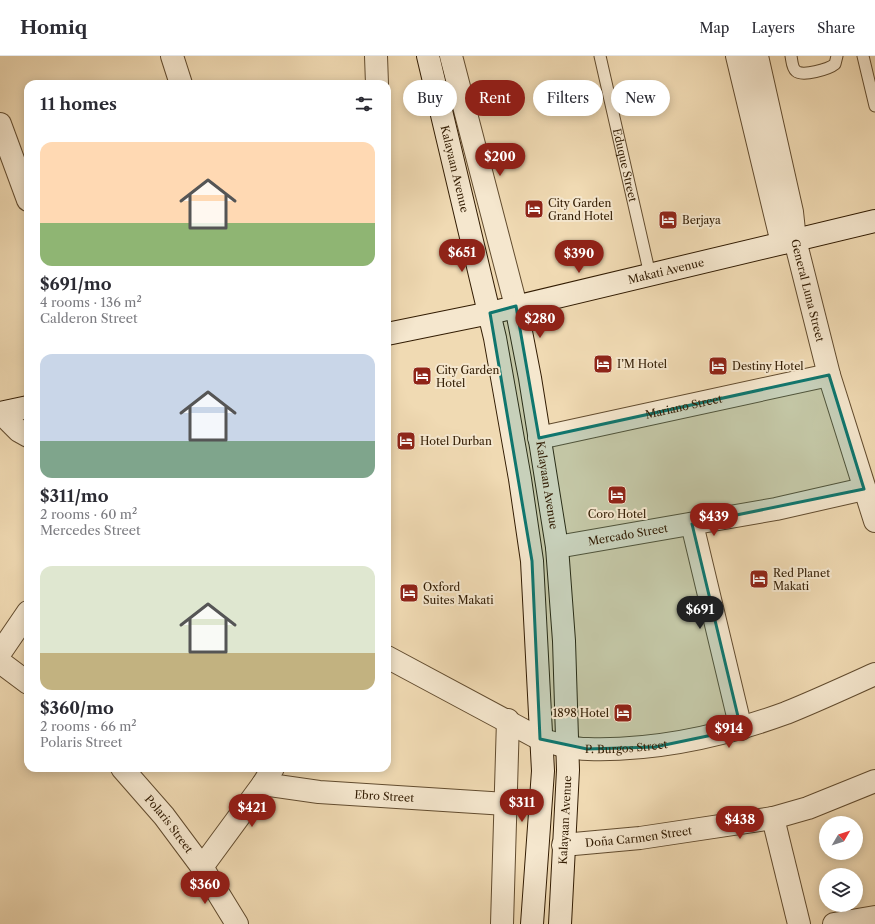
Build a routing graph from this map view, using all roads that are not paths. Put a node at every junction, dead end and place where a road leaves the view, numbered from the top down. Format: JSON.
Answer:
{"nodes":[{"id":1,"x":172,"y":56,"type":"edge"},
{"id":2,"x":376,"y":56,"type":"edge"},
{"id":3,"x":428,"y":56,"type":"edge"},
{"id":4,"x":451,"y":56,"type":"edge"},
{"id":5,"x":600,"y":56,"type":"edge"},
{"id":6,"x":737,"y":56,"type":"edge"},
{"id":7,"x":757,"y":56,"type":"edge"},
{"id":8,"x":791,"y":56,"type":"edge"},
{"id":9,"x":836,"y":56,"type":"edge"},
{"id":10,"x":863,"y":56,"type":"edge"},
{"id":11,"x":180,"y":80,"type":"edge"},
{"id":12,"x":377,"y":80,"type":"edge"},
{"id":13,"x":875,"y":106,"type":"edge"},
{"id":14,"x":0,"y":124,"type":"edge"},
{"id":15,"x":24,"y":189,"type":"edge"},
{"id":16,"x":875,"y":221,"type":"edge"},
{"id":17,"x":789,"y":242,"type":"junction"},
{"id":18,"x":650,"y":275,"type":"junction"},
{"id":19,"x":516,"y":306,"type":"junction"},
{"id":20,"x":490,"y":313,"type":"junction"},
{"id":21,"x":391,"y":333,"type":"edge"},
{"id":22,"x":828,"y":375,"type":"junction"},
{"id":23,"x":24,"y":408,"type":"edge"},
{"id":24,"x":1,"y":413,"type":"edge"},
{"id":25,"x":24,"y":433,"type":"edge"},
{"id":26,"x":539,"y":438,"type":"junction"},
{"id":27,"x":864,"y":489,"type":"junction"},
{"id":28,"x":875,"y":521,"type":"edge"},
{"id":29,"x":692,"y":524,"type":"junction"},
{"id":30,"x":557,"y":547,"type":"junction"},
{"id":31,"x":24,"y":618,"type":"edge"},
{"id":32,"x":0,"y":653,"type":"edge"},
{"id":33,"x":391,"y":659,"type":"edge"},
{"id":34,"x":0,"y":662,"type":"edge"},
{"id":35,"x":875,"y":674,"type":"edge"},
{"id":36,"x":24,"y":680,"type":"edge"},
{"id":37,"x":508,"y":720,"type":"junction"},
{"id":38,"x":741,"y":728,"type":"junction"},
{"id":39,"x":540,"y":739,"type":"junction"},
{"id":40,"x":568,"y":747,"type":"junction"},
{"id":41,"x":126,"y":772,"type":"edge"},
{"id":42,"x":268,"y":776,"type":"edge"},
{"id":43,"x":875,"y":780,"type":"edge"},
{"id":44,"x":506,"y":804,"type":"junction"},
{"id":45,"x":773,"y":818,"type":"junction"},
{"id":46,"x":563,"y":844,"type":"junction"},
{"id":47,"x":202,"y":867,"type":"junction"},
{"id":48,"x":875,"y":917,"type":"edge"},
{"id":49,"x":237,"y":924,"type":"edge"},
{"id":50,"x":502,"y":924,"type":"edge"},
{"id":51,"x":532,"y":924,"type":"edge"},
{"id":52,"x":560,"y":924,"type":"edge"},
{"id":53,"x":799,"y":924,"type":"edge"},
{"id":54,"x":834,"y":924,"type":"edge"}],
"edges":[{"from":1,"to":11,"type":"street"},
{"from":2,"to":12,"type":"street"},
{"from":3,"to":20,"type":"street","name":"Kalayaan Avenue"},
{"from":4,"to":19,"type":"street","name":"Kalayaan Avenue"},
{"from":5,"to":18,"type":"lane","name":"Eduque Street"},
{"from":6,"to":17,"type":"street","name":"General Luna Street"},
{"from":7,"to":17,"type":"street","name":"General Luna Street"},
{"from":8,"to":9,"type":"lane"},
{"from":10,"to":13,"type":"lane"},
{"from":14,"to":15,"type":"street"},
{"from":16,"to":17,"type":"street","name":"Makati Avenue"},
{"from":17,"to":18,"type":"street","name":"Makati Avenue"},
{"from":17,"to":22,"type":"street","name":"General Luna Street"},
{"from":18,"to":19,"type":"street","name":"Makati Avenue"},
{"from":19,"to":20,"type":"street","name":"Makati Avenue"},
{"from":19,"to":26,"type":"street","name":"Kalayaan Avenue"},
{"from":20,"to":21,"type":"street","name":"Makati Avenue"},
{"from":20,"to":39,"type":"street","name":"Kalayaan Avenue"},
{"from":22,"to":26,"type":"street","name":"Mariano Street"},
{"from":22,"to":27,"type":"street","name":"General Luna Street"},
{"from":23,"to":24,"type":"street"},
{"from":24,"to":25,"type":"street"},
{"from":26,"to":30,"type":"street","name":"Kalayaan Avenue"},
{"from":27,"to":28,"type":"street","name":"General Luna Street"},
{"from":27,"to":29,"type":"street","name":"Mercado Street"},
{"from":29,"to":30,"type":"street","name":"Mercado Street"},
{"from":29,"to":38,"type":"street"},
{"from":30,"to":40,"type":"street","name":"Kalayaan Avenue"},
{"from":31,"to":32,"type":"street"},
{"from":33,"to":37,"type":"street","name":"P. Burgos Street"},
{"from":34,"to":36,"type":"street"},
{"from":35,"to":38,"type":"street","name":"P. Burgos Street"},
{"from":37,"to":39,"type":"street","name":"P. Burgos Street"},
{"from":37,"to":44,"type":"street"},
{"from":38,"to":40,"type":"street","name":"P. Burgos Street"},
{"from":39,"to":40,"type":"street","name":"P. Burgos Street"},
{"from":39,"to":51,"type":"street","name":"Kalayaan Avenue"},
{"from":40,"to":46,"type":"street","name":"Kalayaan Avenue"},
{"from":41,"to":47,"type":"street","name":"Polaris Street"},
{"from":42,"to":44,"type":"street","name":"Ebro Street"},
{"from":42,"to":47,"type":"street"},
{"from":43,"to":45,"type":"street","name":"Doña Carmen Street"},
{"from":44,"to":50,"type":"street"},
{"from":45,"to":46,"type":"street","name":"Doña Carmen Street"},
{"from":45,"to":53,"type":"street"},
{"from":46,"to":52,"type":"street","name":"Kalayaan Avenue"},
{"from":47,"to":49,"type":"street","name":"Polaris Street"},
{"from":48,"to":54,"type":"street"}]}
